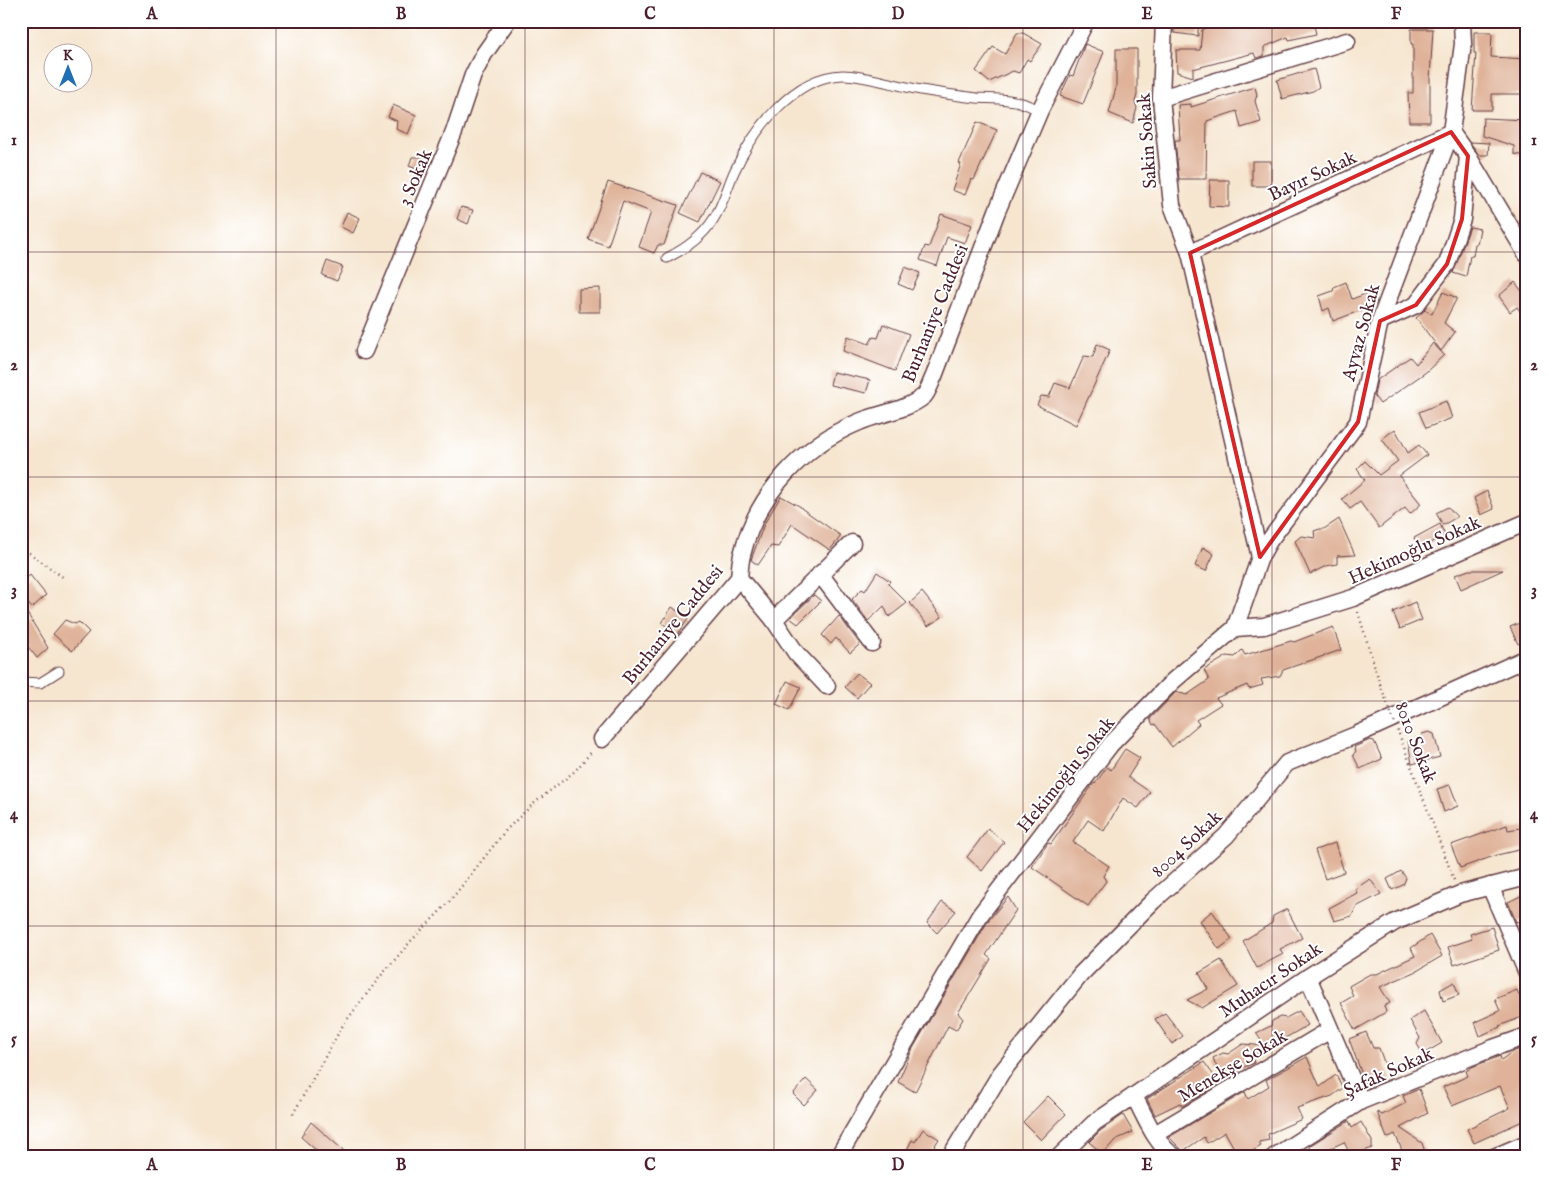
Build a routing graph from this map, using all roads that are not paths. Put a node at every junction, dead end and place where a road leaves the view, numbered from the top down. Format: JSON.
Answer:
{"nodes":[{"id":1,"x":507,"y":21,"type":"edge"},
{"id":2,"x":1086,"y":21,"type":"edge"},
{"id":3,"x":1164,"y":21,"type":"edge"},
{"id":4,"x":1462,"y":21,"type":"edge"},
{"id":5,"x":1346,"y":41,"type":"dead end"},
{"id":6,"x":1161,"y":98,"type":"junction"},
{"id":7,"x":1040,"y":110,"type":"junction"},
{"id":8,"x":1451,"y":132,"type":"junction"},
{"id":9,"x":1468,"y":156,"type":"junction"},
{"id":10,"x":1190,"y":254,"type":"junction"},
{"id":11,"x":1527,"y":255,"type":"edge"},
{"id":12,"x":667,"y":258,"type":"dead end"},
{"id":13,"x":1380,"y":321,"type":"junction"},
{"id":14,"x":364,"y":351,"type":"dead end"},
{"id":15,"x":1527,"y":522,"type":"edge"},
{"id":16,"x":852,"y":543,"type":"dead end"},
{"id":17,"x":1260,"y":557,"type":"junction"},
{"id":18,"x":820,"y":574,"type":"junction"},
{"id":19,"x":739,"y":578,"type":"junction"},
{"id":20,"x":774,"y":620,"type":"junction"},
{"id":21,"x":1235,"y":628,"type":"junction"},
{"id":22,"x":872,"y":643,"type":"dead end"},
{"id":23,"x":1527,"y":658,"type":"edge"},
{"id":24,"x":59,"y":671,"type":"dead end"},
{"id":25,"x":21,"y":682,"type":"edge"},
{"id":26,"x":827,"y":686,"type":"dead end"},
{"id":27,"x":602,"y":739,"type":"road end"},
{"id":28,"x":1527,"y":877,"type":"edge"},
{"id":29,"x":1490,"y":886,"type":"junction"},
{"id":30,"x":1527,"y":973,"type":"edge"},
{"id":31,"x":1308,"y":977,"type":"junction"},
{"id":32,"x":1330,"y":1030,"type":"junction"},
{"id":33,"x":1527,"y":1036,"type":"edge"},
{"id":34,"x":1134,"y":1096,"type":"junction"},
{"id":35,"x":1361,"y":1101,"type":"junction"},
{"id":36,"x":1155,"y":1134,"type":"junction"},
{"id":37,"x":1527,"y":1143,"type":"edge"},
{"id":38,"x":838,"y":1157,"type":"edge"},
{"id":39,"x":950,"y":1157,"type":"edge"},
{"id":40,"x":1060,"y":1157,"type":"edge"},
{"id":41,"x":1174,"y":1157,"type":"edge"},
{"id":42,"x":1274,"y":1157,"type":"edge"},
{"id":43,"x":1494,"y":1157,"type":"edge"}],
"edges":[{"from":1,"to":14,"type":"street","name":"3 Sokak"},
{"from":2,"to":7,"type":"street","name":"Burhaniye Caddesi"},
{"from":3,"to":6,"type":"street","name":"Sakin Sokak"},
{"from":4,"to":8,"type":"street","name":"Ayvaz Sokak"},
{"from":5,"to":6,"type":"street"},
{"from":6,"to":10,"type":"street","name":"Sakin Sokak"},
{"from":7,"to":12,"type":"lane"},
{"from":7,"to":19,"type":"street","name":"Burhaniye Caddesi"},
{"from":8,"to":9,"type":"street"},
{"from":8,"to":10,"type":"street","name":"Bayır Sokak"},
{"from":8,"to":13,"type":"street","name":"Ayvaz Sokak"},
{"from":9,"to":11,"type":"street"},
{"from":9,"to":13,"type":"street"},
{"from":10,"to":17,"type":"street","name":"Sakin Sokak"},
{"from":13,"to":17,"type":"street","name":"Ayvaz Sokak"},
{"from":15,"to":21,"type":"street","name":"Hekimoğlu Sokak"},
{"from":16,"to":18,"type":"street"},
{"from":17,"to":21,"type":"street","name":"Ayvaz Sokak"},
{"from":18,"to":20,"type":"street"},
{"from":18,"to":22,"type":"street"},
{"from":19,"to":20,"type":"street"},
{"from":19,"to":27,"type":"street","name":"Burhaniye Caddesi"},
{"from":20,"to":26,"type":"street"},
{"from":21,"to":38,"type":"street","name":"Hekimoğlu Sokak"},
{"from":23,"to":39,"type":"street","name":"8004 Sokak"},
{"from":24,"to":25,"type":"lane"},
{"from":28,"to":29,"type":"street","name":"Muhacır Sokak"},
{"from":29,"to":30,"type":"street"},
{"from":29,"to":31,"type":"street","name":"Muhacır Sokak"},
{"from":31,"to":32,"type":"street"},
{"from":31,"to":34,"type":"street","name":"Muhacır Sokak"},
{"from":32,"to":35,"type":"street"},
{"from":32,"to":36,"type":"street","name":"Menekşe Sokak"},
{"from":33,"to":35,"type":"street","name":"Şafak Sokak"},
{"from":34,"to":36,"type":"street"},
{"from":34,"to":40,"type":"street","name":"Muhacır Sokak"},
{"from":35,"to":42,"type":"street","name":"Şafak Sokak"},
{"from":36,"to":41,"type":"street"},
{"from":37,"to":43,"type":"street"}]}
